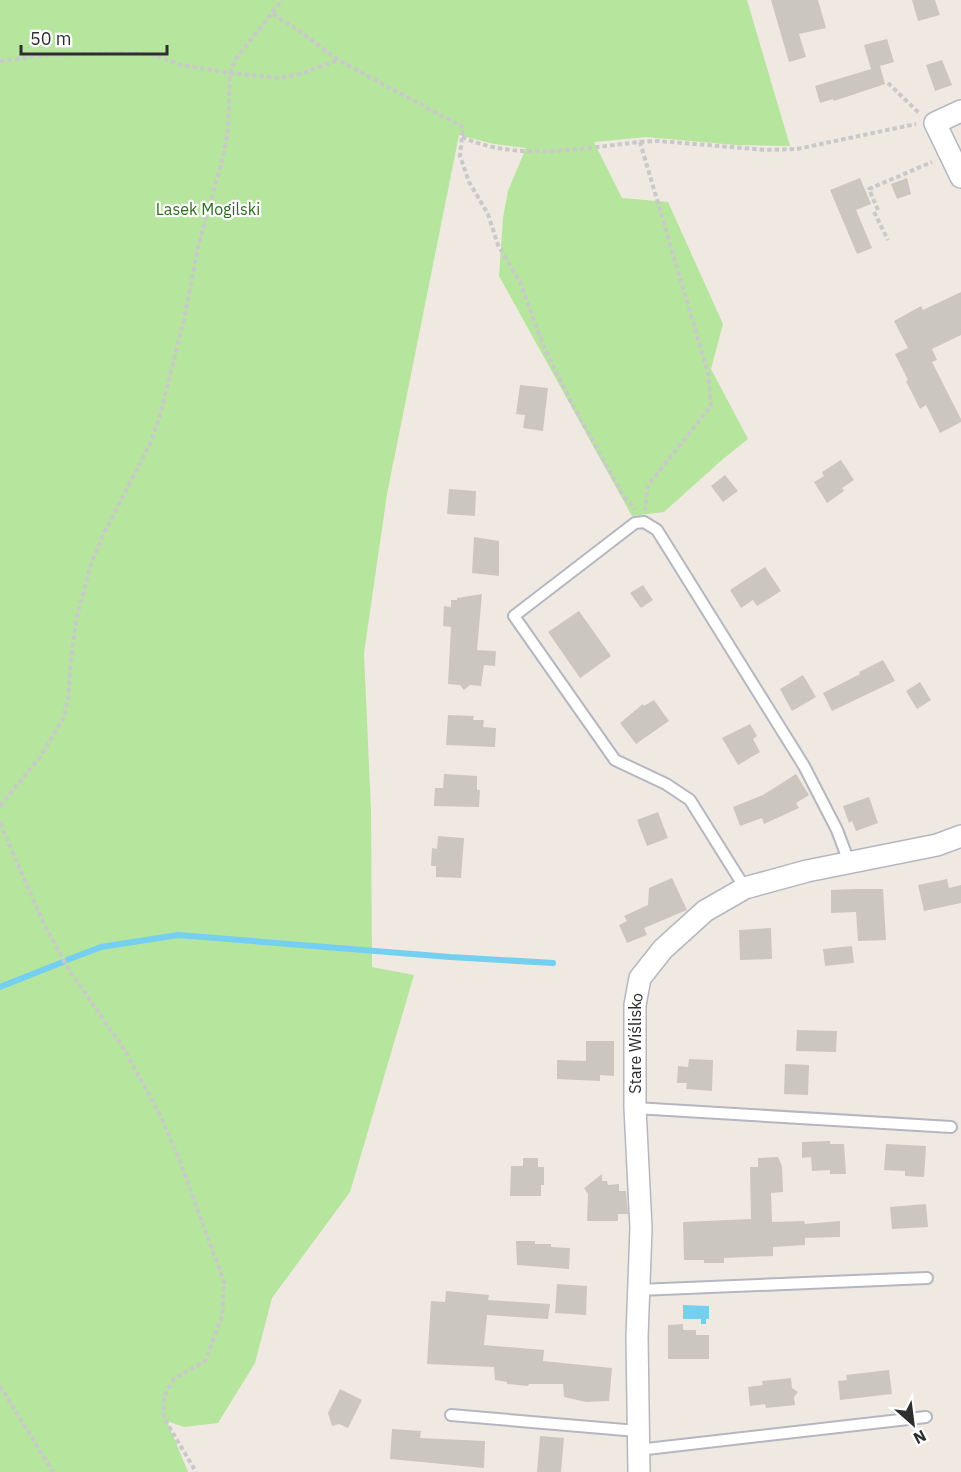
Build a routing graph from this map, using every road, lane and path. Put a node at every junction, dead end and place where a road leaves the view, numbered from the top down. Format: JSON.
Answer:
{"nodes":[{"id":1,"x":282,"y":0,"type":"edge"},
{"id":2,"x":273,"y":14,"type":"junction"},
{"id":3,"x":338,"y":60,"type":"junction"},
{"id":4,"x":0,"y":61,"type":"edge"},
{"id":5,"x":230,"y":73,"type":"junction"},
{"id":6,"x":888,"y":83,"type":"dead end"},
{"id":7,"x":961,"y":111,"type":"edge"},
{"id":8,"x":927,"y":119,"type":"junction"},
{"id":9,"x":462,"y":138,"type":"junction"},
{"id":10,"x":640,"y":142,"type":"junction"},
{"id":11,"x":928,"y":164,"type":"dead end"},
{"id":12,"x":961,"y":177,"type":"edge"},
{"id":13,"x":888,"y":240,"type":"dead end"},
{"id":14,"x":646,"y":522,"type":"junction"},
{"id":15,"x":0,"y":806,"type":"edge"},
{"id":16,"x":0,"y":823,"type":"edge"},
{"id":17,"x":961,"y":836,"type":"edge"},
{"id":18,"x":849,"y":862,"type":"junction"},
{"id":19,"x":745,"y":888,"type":"junction"},
{"id":20,"x":635,"y":1108,"type":"junction"},
{"id":21,"x":951,"y":1127,"type":"dead end"},
{"id":22,"x":927,"y":1278,"type":"dead end"},
{"id":23,"x":639,"y":1290,"type":"junction"},
{"id":24,"x":0,"y":1386,"type":"edge"},
{"id":25,"x":452,"y":1415,"type":"dead end"},
{"id":26,"x":926,"y":1417,"type":"dead end"},
{"id":27,"x":638,"y":1441,"type":"junction"},
{"id":28,"x":53,"y":1472,"type":"edge"},
{"id":29,"x":196,"y":1472,"type":"edge"},
{"id":30,"x":639,"y":1472,"type":"edge"}],
"edges":[{"from":1,"to":2,"type":"path"},
{"from":2,"to":3,"type":"path"},
{"from":2,"to":5,"type":"path"},
{"from":3,"to":5,"type":"path"},
{"from":3,"to":9,"type":"path"},
{"from":4,"to":5,"type":"path"},
{"from":5,"to":15,"type":"path"},
{"from":6,"to":8,"type":"path"},
{"from":7,"to":8,"type":"street"},
{"from":8,"to":10,"type":"path"},
{"from":8,"to":12,"type":"street"},
{"from":9,"to":10,"type":"path"},
{"from":9,"to":14,"type":"path"},
{"from":10,"to":14,"type":"path"},
{"from":11,"to":13,"type":"path"},
{"from":14,"to":18,"type":"lane"},
{"from":14,"to":19,"type":"lane"},
{"from":16,"to":29,"type":"path"},
{"from":17,"to":18,"type":"street","name":"Stare Wiślisko"},
{"from":18,"to":19,"type":"street","name":"Stare Wiślisko"},
{"from":19,"to":20,"type":"street","name":"Stare Wiślisko"},
{"from":20,"to":21,"type":"lane"},
{"from":20,"to":23,"type":"street","name":"Stare Wiślisko"},
{"from":22,"to":23,"type":"lane"},
{"from":23,"to":27,"type":"street","name":"Stare Wiślisko"},
{"from":24,"to":28,"type":"path"},
{"from":25,"to":27,"type":"lane"},
{"from":26,"to":27,"type":"lane"},
{"from":27,"to":30,"type":"street","name":"Stare Wiślisko"}]}
